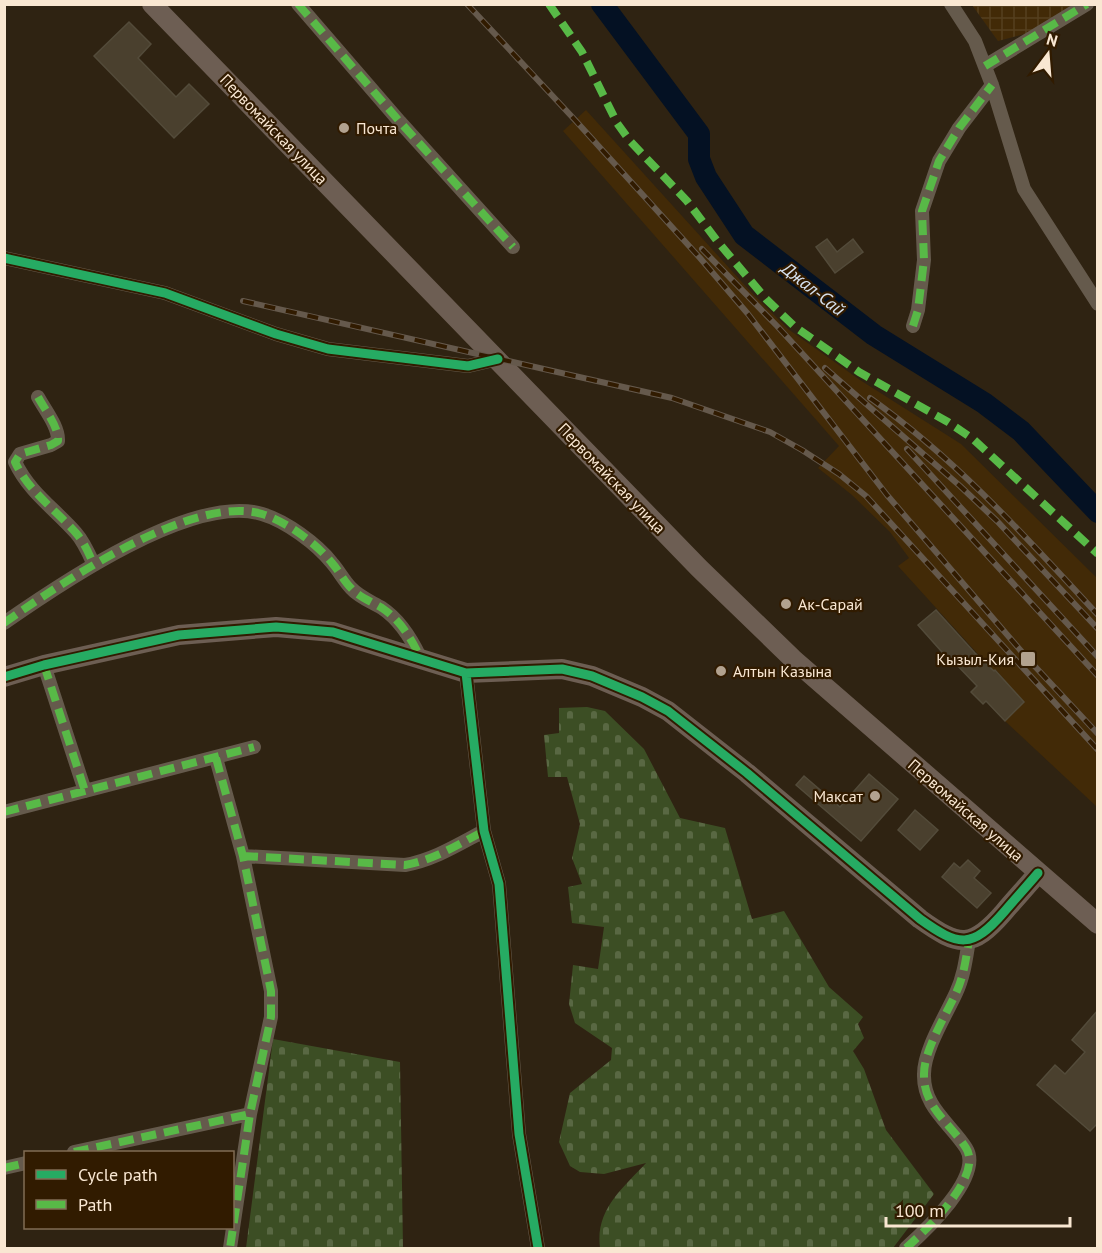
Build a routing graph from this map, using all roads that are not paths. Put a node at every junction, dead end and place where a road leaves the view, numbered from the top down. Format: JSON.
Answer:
{"nodes":[{"id":1,"x":152,"y":4,"type":"edge"},
{"id":2,"x":166,"y":4,"type":"edge"},
{"id":3,"x":298,"y":4,"type":"edge"},
{"id":4,"x":951,"y":4,"type":"edge"},
{"id":5,"x":1087,"y":4,"type":"edge"},
{"id":6,"x":174,"y":27,"type":"junction"},
{"id":7,"x":985,"y":66,"type":"junction"},
{"id":8,"x":992,"y":85,"type":"junction"},
{"id":9,"x":513,"y":247,"type":"dead end"},
{"id":10,"x":4,"y":258,"type":"edge"},
{"id":11,"x":1098,"y":304,"type":"edge"},
{"id":12,"x":913,"y":326,"type":"dead end"},
{"id":13,"x":498,"y":359,"type":"junction"},
{"id":14,"x":38,"y":397,"type":"dead end"},
{"id":15,"x":94,"y":565,"type":"junction"},
{"id":16,"x":4,"y":623,"type":"edge"},
{"id":17,"x":420,"y":657,"type":"junction"},
{"id":18,"x":44,"y":664,"type":"junction"},
{"id":19,"x":466,"y":673,"type":"junction"},
{"id":20,"x":4,"y":677,"type":"edge"},
{"id":21,"x":254,"y":747,"type":"dead end"},
{"id":22,"x":216,"y":758,"type":"junction"},
{"id":23,"x":85,"y":791,"type":"junction"},
{"id":24,"x":4,"y":812,"type":"edge"},
{"id":25,"x":484,"y":831,"type":"junction"},
{"id":26,"x":243,"y":856,"type":"junction"},
{"id":27,"x":1038,"y":873,"type":"junction"},
{"id":28,"x":1098,"y":924,"type":"edge"},
{"id":29,"x":969,"y":940,"type":"junction"},
{"id":30,"x":249,"y":1114,"type":"junction"},
{"id":31,"x":79,"y":1151,"type":"edge"},
{"id":32,"x":24,"y":1163,"type":"edge"},
{"id":33,"x":4,"y":1168,"type":"edge"},
{"id":34,"x":234,"y":1220,"type":"edge"},
{"id":35,"x":233,"y":1229,"type":"edge"},
{"id":36,"x":230,"y":1248,"type":"edge"},
{"id":37,"x":538,"y":1248,"type":"edge"},
{"id":38,"x":906,"y":1248,"type":"edge"}],
"edges":[{"from":1,"to":6,"type":"main road","name":"Первомайская улица"},
{"from":2,"to":6,"type":"main road"},
{"from":3,"to":9,"type":"street"},
{"from":4,"to":7,"type":"street"},
{"from":5,"to":7,"type":"street"},
{"from":6,"to":13,"type":"main road","name":"Первомайская улица"},
{"from":7,"to":8,"type":"street"},
{"from":8,"to":11,"type":"street"},
{"from":8,"to":12,"type":"street"},
{"from":10,"to":13,"type":"street"},
{"from":13,"to":27,"type":"main road","name":"Первомайская улица"},
{"from":14,"to":15,"type":"street"},
{"from":15,"to":16,"type":"street"},
{"from":15,"to":17,"type":"street"},
{"from":17,"to":18,"type":"main road"},
{"from":17,"to":19,"type":"main road"},
{"from":18,"to":20,"type":"main road"},
{"from":18,"to":23,"type":"street"},
{"from":19,"to":25,"type":"street"},
{"from":19,"to":29,"type":"main road"},
{"from":21,"to":22,"type":"street"},
{"from":22,"to":23,"type":"street"},
{"from":22,"to":26,"type":"street"},
{"from":23,"to":24,"type":"street"},
{"from":25,"to":26,"type":"street"},
{"from":25,"to":37,"type":"street"},
{"from":26,"to":30,"type":"street"},
{"from":27,"to":28,"type":"main road","name":"Первомайская улица"},
{"from":27,"to":29,"type":"main road"},
{"from":29,"to":38,"type":"street"},
{"from":30,"to":31,"type":"street"},
{"from":30,"to":34,"type":"street"},
{"from":32,"to":33,"type":"street"},
{"from":35,"to":36,"type":"street"}]}
